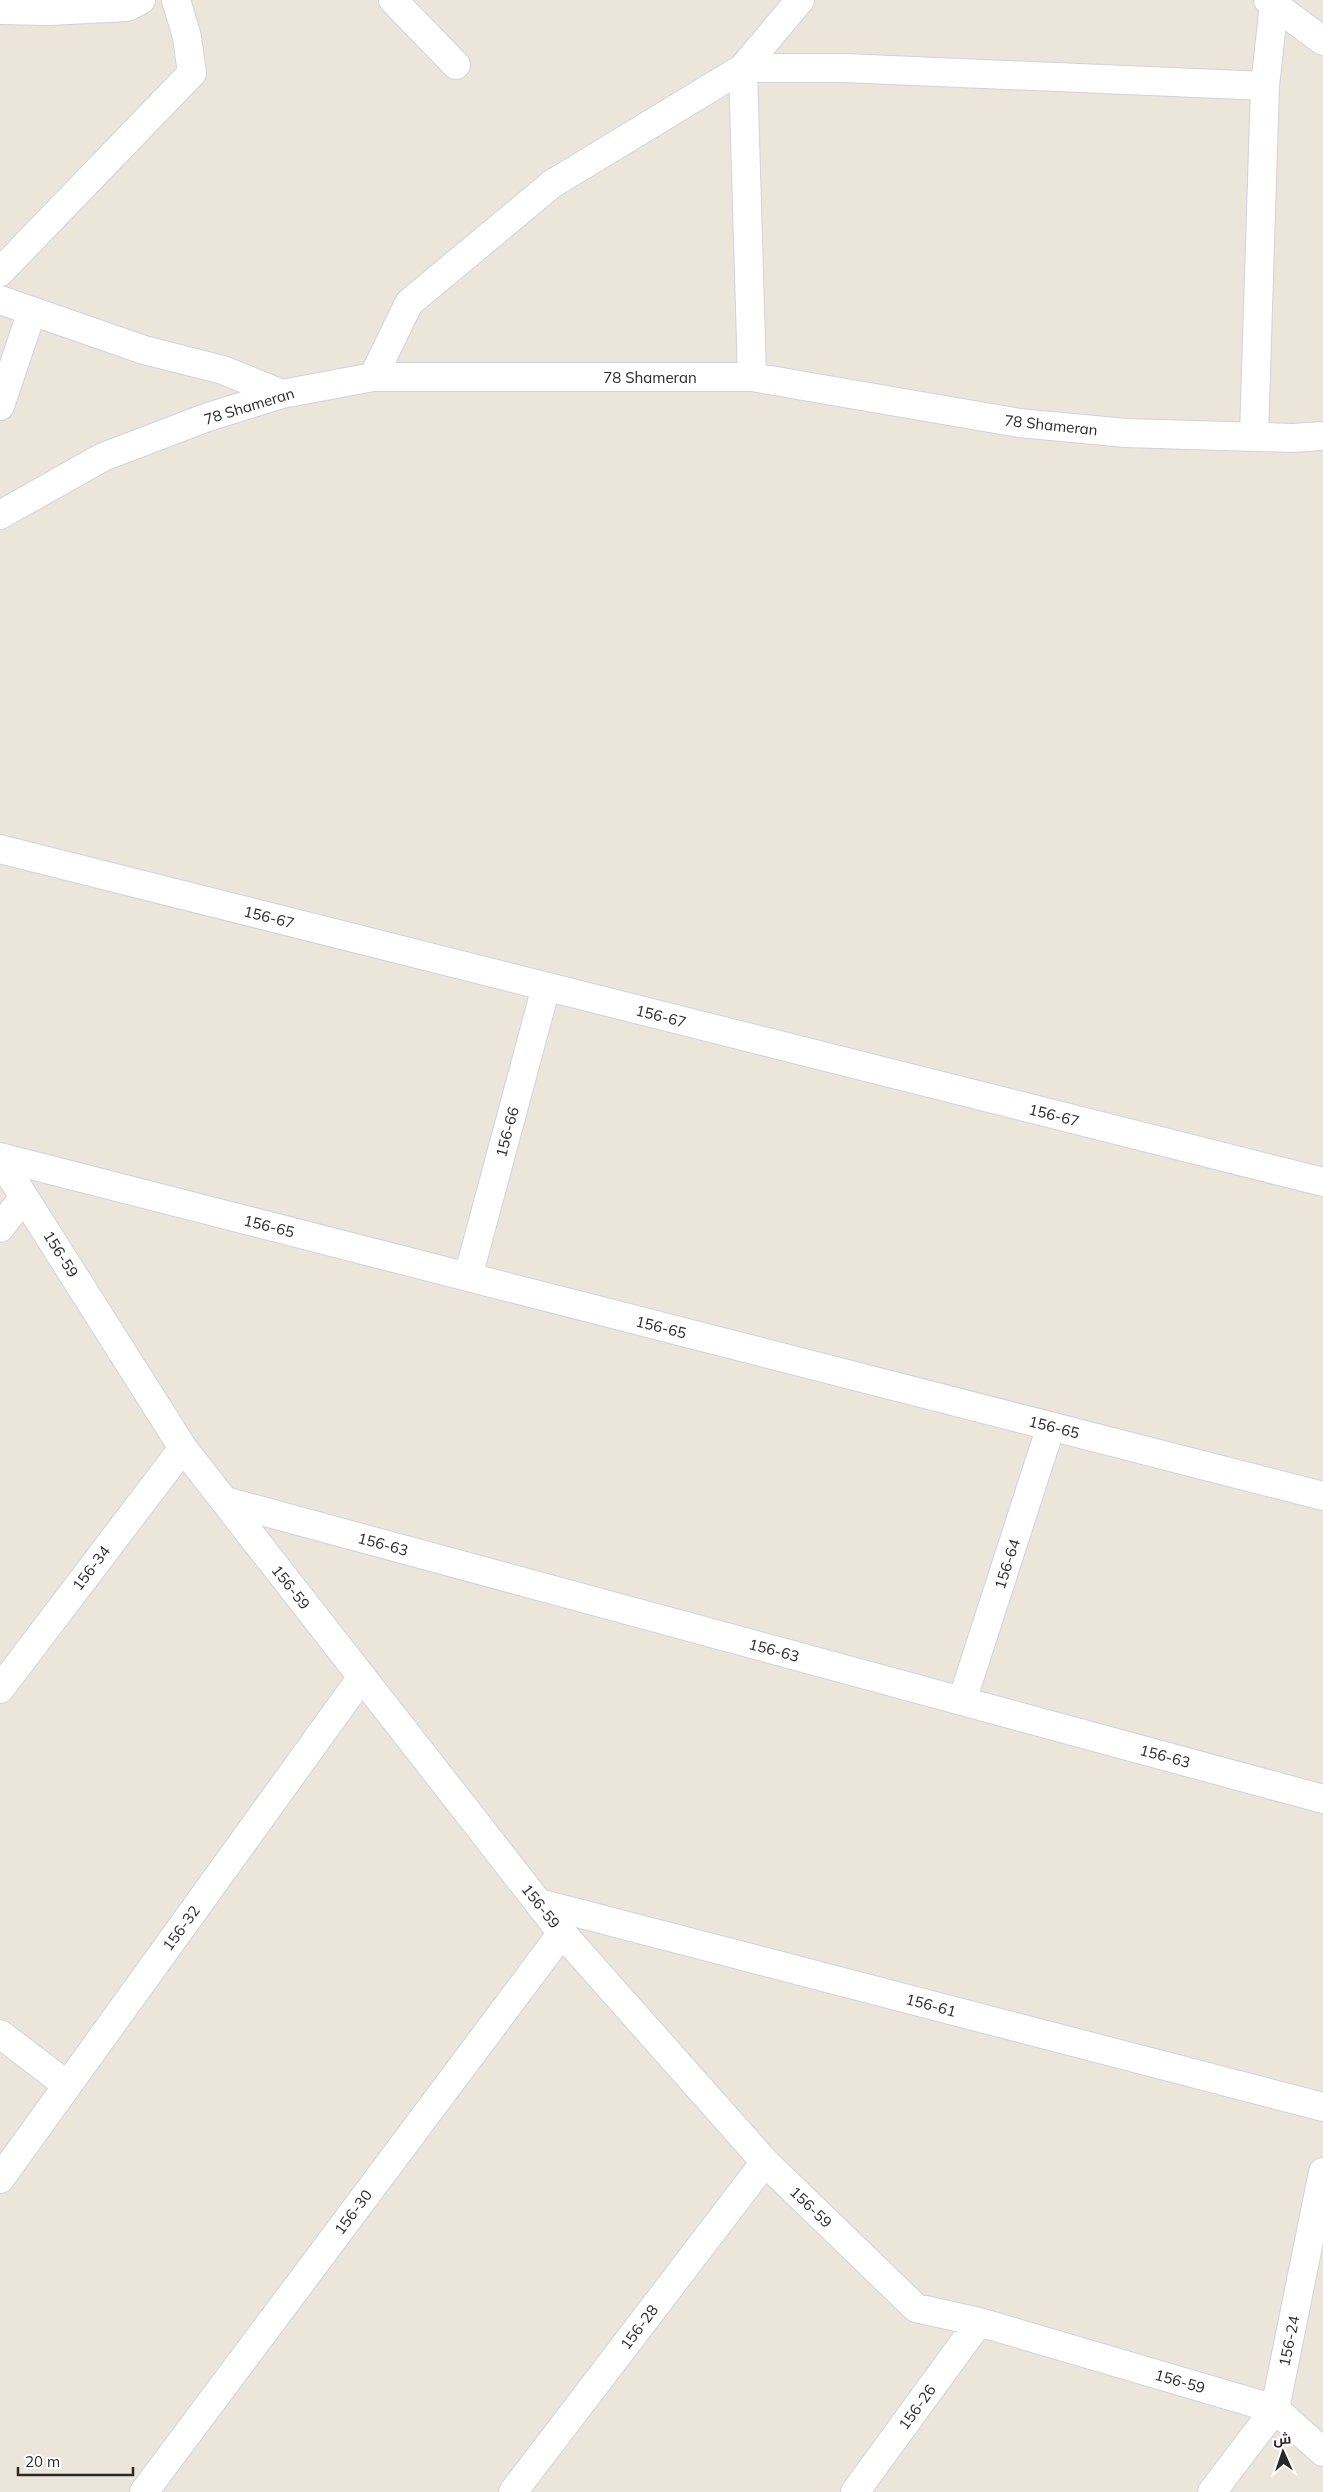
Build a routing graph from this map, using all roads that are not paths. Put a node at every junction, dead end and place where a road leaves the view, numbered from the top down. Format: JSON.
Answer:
{"nodes":[{"id":1,"x":141,"y":0,"type":"edge"},
{"id":2,"x":176,"y":0,"type":"edge"},
{"id":3,"x":393,"y":0,"type":"edge"},
{"id":4,"x":800,"y":0,"type":"edge"},
{"id":5,"x":1271,"y":2,"type":"edge"},
{"id":6,"x":0,"y":10,"type":"edge"},
{"id":7,"x":1323,"y":41,"type":"edge"},
{"id":8,"x":456,"y":65,"type":"dead end"},
{"id":9,"x":743,"y":68,"type":"junction"},
{"id":10,"x":1265,"y":86,"type":"junction"},
{"id":11,"x":0,"y":272,"type":"edge"},
{"id":12,"x":0,"y":300,"type":"edge"},
{"id":13,"x":32,"y":311,"type":"junction"},
{"id":14,"x":373,"y":377,"type":"junction"},
{"id":15,"x":752,"y":377,"type":"junction"},
{"id":16,"x":282,"y":394,"type":"junction"},
{"id":17,"x":0,"y":406,"type":"edge"},
{"id":18,"x":1254,"y":436,"type":"junction"},
{"id":19,"x":1323,"y":436,"type":"edge"},
{"id":20,"x":0,"y":515,"type":"edge"},
{"id":21,"x":0,"y":849,"type":"edge"},
{"id":22,"x":546,"y":987,"type":"junction"},
{"id":23,"x":0,"y":1158,"type":"edge"},
{"id":24,"x":1323,"y":1182,"type":"edge"},
{"id":25,"x":24,"y":1197,"type":"junction"},
{"id":26,"x":0,"y":1228,"type":"edge"},
{"id":27,"x":468,"y":1277,"type":"junction"},
{"id":28,"x":1051,"y":1426,"type":"junction"},
{"id":29,"x":183,"y":1448,"type":"junction"},
{"id":30,"x":1323,"y":1496,"type":"edge"},
{"id":31,"x":225,"y":1502,"type":"junction"},
{"id":32,"x":362,"y":1677,"type":"junction"},
{"id":33,"x":0,"y":1689,"type":"edge"},
{"id":34,"x":962,"y":1701,"type":"junction"},
{"id":35,"x":1323,"y":1799,"type":"edge"},
{"id":36,"x":539,"y":1903,"type":"junction"},
{"id":37,"x":562,"y":1933,"type":"junction"},
{"id":38,"x":0,"y":2034,"type":"edge"},
{"id":39,"x":67,"y":2086,"type":"junction"},
{"id":40,"x":1323,"y":2107,"type":"edge"},
{"id":41,"x":765,"y":2162,"type":"junction"},
{"id":42,"x":1323,"y":2172,"type":"edge"},
{"id":43,"x":0,"y":2179,"type":"edge"},
{"id":44,"x":979,"y":2322,"type":"junction"},
{"id":45,"x":1275,"y":2409,"type":"junction"},
{"id":46,"x":1323,"y":2452,"type":"edge"},
{"id":47,"x":144,"y":2492,"type":"edge"},
{"id":48,"x":513,"y":2492,"type":"edge"},
{"id":49,"x":855,"y":2492,"type":"edge"},
{"id":50,"x":1212,"y":2492,"type":"edge"}],
"edges":[{"from":1,"to":6,"type":"street"},
{"from":2,"to":11,"type":"street"},
{"from":3,"to":8,"type":"street"},
{"from":4,"to":9,"type":"street"},
{"from":5,"to":7,"type":"street"},
{"from":5,"to":10,"type":"street"},
{"from":9,"to":10,"type":"street"},
{"from":9,"to":14,"type":"street"},
{"from":9,"to":15,"type":"street"},
{"from":10,"to":18,"type":"street"},
{"from":12,"to":13,"type":"street"},
{"from":13,"to":16,"type":"street"},
{"from":13,"to":17,"type":"street"},
{"from":14,"to":15,"type":"street","name":"78 Shameran"},
{"from":14,"to":16,"type":"street","name":"78 Shameran"},
{"from":15,"to":18,"type":"street","name":"78 Shameran"},
{"from":16,"to":20,"type":"street","name":"78 Shameran"},
{"from":18,"to":19,"type":"street","name":"78 Shameran"},
{"from":21,"to":22,"type":"street","name":"156-67"},
{"from":22,"to":24,"type":"street","name":"156-67"},
{"from":22,"to":27,"type":"street","name":"156-66"},
{"from":23,"to":25,"type":"street","name":"156-59"},
{"from":23,"to":27,"type":"street","name":"156-65"},
{"from":25,"to":26,"type":"street"},
{"from":25,"to":29,"type":"street","name":"156-59"},
{"from":27,"to":28,"type":"street","name":"156-65"},
{"from":28,"to":30,"type":"street","name":"156-65"},
{"from":28,"to":34,"type":"street","name":"156-64"},
{"from":29,"to":31,"type":"street","name":"156-59"},
{"from":29,"to":33,"type":"street","name":"156-34"},
{"from":31,"to":32,"type":"street","name":"156-59"},
{"from":31,"to":34,"type":"street","name":"156-63"},
{"from":32,"to":36,"type":"street","name":"156-59"},
{"from":32,"to":39,"type":"street","name":"156-32"},
{"from":34,"to":35,"type":"street","name":"156-63"},
{"from":36,"to":37,"type":"street","name":"156-59"},
{"from":36,"to":40,"type":"street","name":"156-61"},
{"from":37,"to":41,"type":"street","name":"156-59"},
{"from":37,"to":47,"type":"street","name":"156-30"},
{"from":38,"to":39,"type":"street"},
{"from":39,"to":43,"type":"street","name":"156-32"},
{"from":41,"to":44,"type":"street","name":"156-59"},
{"from":41,"to":48,"type":"street","name":"156-28"},
{"from":42,"to":45,"type":"street","name":"156-24"},
{"from":44,"to":45,"type":"street","name":"156-59"},
{"from":44,"to":49,"type":"street","name":"156-26"},
{"from":45,"to":46,"type":"street"},
{"from":45,"to":50,"type":"street","name":"156-24"}]}
